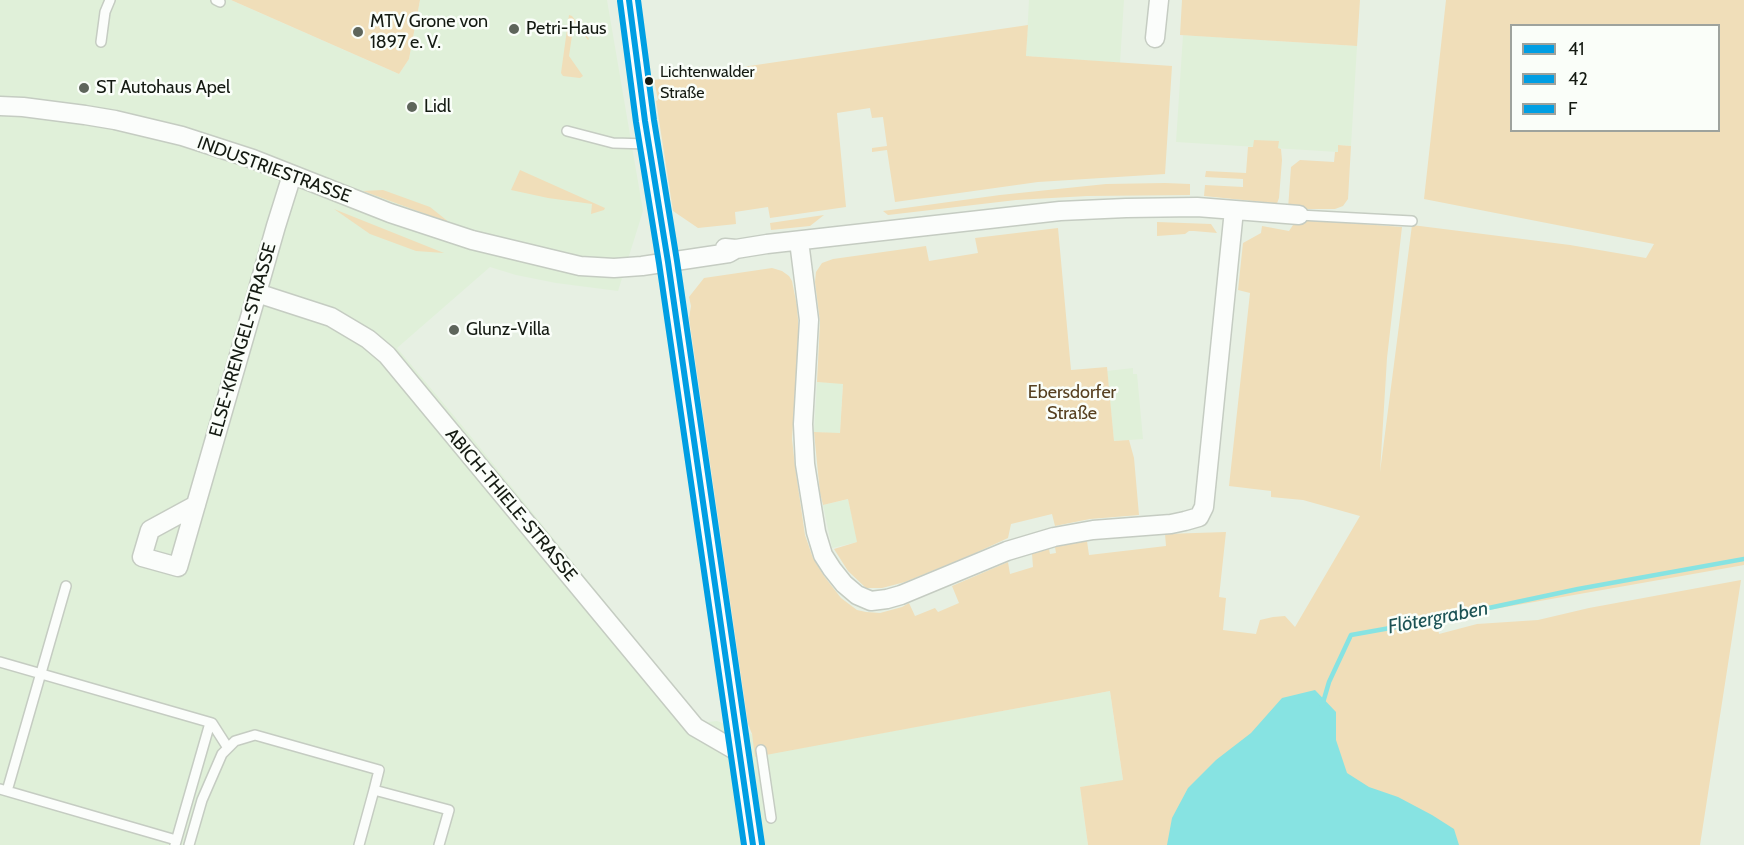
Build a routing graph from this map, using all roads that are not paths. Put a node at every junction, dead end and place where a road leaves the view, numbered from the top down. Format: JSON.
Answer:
{"nodes":[{"id":1,"x":110,"y":0,"type":"edge"},
{"id":2,"x":629,"y":0,"type":"edge"},
{"id":3,"x":1159,"y":0,"type":"edge"},
{"id":4,"x":1155,"y":38,"type":"dead end"},
{"id":5,"x":101,"y":42,"type":"dead end"},
{"id":6,"x":0,"y":106,"type":"edge"},
{"id":7,"x":567,"y":131,"type":"dead end"},
{"id":8,"x":649,"y":144,"type":"junction"},
{"id":9,"x":292,"y":175,"type":"junction"},
{"id":10,"x":1234,"y":210,"type":"junction"},
{"id":11,"x":1299,"y":215,"type":"joint"},
{"id":12,"x":1412,"y":221,"type":"dead end"},
{"id":13,"x":799,"y":241,"type":"junction"},
{"id":14,"x":667,"y":258,"type":"junction"},
{"id":15,"x":257,"y":293,"type":"junction"},
{"id":16,"x":196,"y":505,"type":"dead end"},
{"id":17,"x":66,"y":586,"type":"dead end"},
{"id":18,"x":0,"y":662,"type":"edge"},
{"id":19,"x":40,"y":674,"type":"junction"},
{"id":20,"x":210,"y":723,"type":"junction"},
{"id":21,"x":228,"y":748,"type":"junction"},
{"id":22,"x":761,"y":750,"type":"dead end"},
{"id":23,"x":740,"y":753,"type":"junction"},
{"id":24,"x":374,"y":789,"type":"junction"},
{"id":25,"x":4,"y":790,"type":"edge"},
{"id":26,"x":771,"y":818,"type":"dead end"},
{"id":27,"x":176,"y":842,"type":"edge"},
{"id":28,"x":189,"y":845,"type":"edge"},
{"id":29,"x":359,"y":845,"type":"edge"},
{"id":30,"x":439,"y":845,"type":"edge"},
{"id":31,"x":753,"y":845,"type":"edge"}],
"edges":[{"from":1,"to":5,"type":"lane"},
{"from":2,"to":8,"type":"street"},
{"from":3,"to":4,"type":"street"},
{"from":6,"to":9,"type":"street","name":"INDUSTRIESTRASSE"},
{"from":7,"to":8,"type":"lane"},
{"from":8,"to":14,"type":"street"},
{"from":9,"to":14,"type":"street","name":"INDUSTRIESTRASSE"},
{"from":9,"to":15,"type":"street","name":"ELSE-KRENGEL-STRASSE"},
{"from":10,"to":11,"type":"street"},
{"from":10,"to":13,"type":"street"},
{"from":10,"to":13,"type":"street"},
{"from":11,"to":12,"type":"lane"},
{"from":13,"to":14,"type":"street"},
{"from":14,"to":23,"type":"street"},
{"from":15,"to":16,"type":"street","name":"ELSE-KRENGEL-STRASSE"},
{"from":15,"to":23,"type":"street","name":"ABICH-THIELE-STRASSE"},
{"from":17,"to":19,"type":"lane"},
{"from":18,"to":19,"type":"lane"},
{"from":19,"to":20,"type":"lane"},
{"from":19,"to":25,"type":"lane"},
{"from":20,"to":21,"type":"lane"},
{"from":20,"to":27,"type":"lane"},
{"from":21,"to":24,"type":"lane"},
{"from":21,"to":28,"type":"lane"},
{"from":22,"to":26,"type":"lane"},
{"from":23,"to":31,"type":"street"},
{"from":24,"to":29,"type":"lane"},
{"from":24,"to":30,"type":"lane"},
{"from":25,"to":27,"type":"lane"}]}
